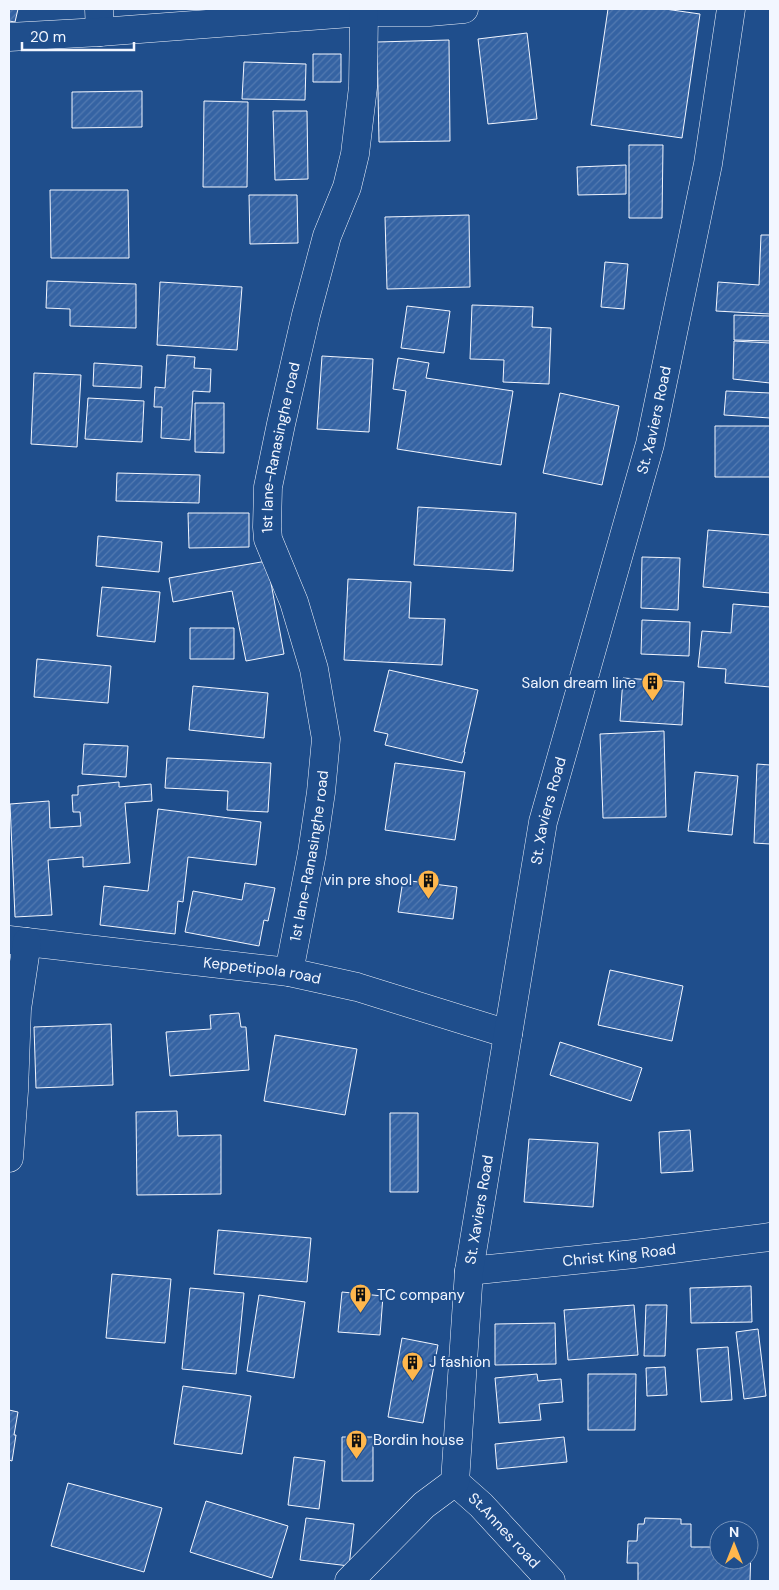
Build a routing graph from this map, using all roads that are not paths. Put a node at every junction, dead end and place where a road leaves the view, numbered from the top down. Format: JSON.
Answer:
{"nodes":[{"id":1,"x":464,"y":9,"type":"edge"},
{"id":2,"x":731,"y":9,"type":"edge"},
{"id":3,"x":364,"y":12,"type":"junction"},
{"id":4,"x":100,"y":21,"type":"edge"},
{"id":5,"x":9,"y":37,"type":"edge"},
{"id":6,"x":18,"y":941,"type":"edge"},
{"id":7,"x":289,"y":972,"type":"junction"},
{"id":8,"x":508,"y":1034,"type":"junction"},
{"id":9,"x":9,"y":1158,"type":"edge"},
{"id":10,"x":770,"y":1237,"type":"edge"},
{"id":11,"x":469,"y":1271,"type":"junction"},
{"id":12,"x":455,"y":1482,"type":"junction"},
{"id":13,"x":349,"y":1581,"type":"edge"},
{"id":14,"x":551,"y":1581,"type":"edge"}],
"edges":[{"from":1,"to":3,"type":"street"},
{"from":2,"to":8,"type":"street","name":"St. Xaviers Road"},
{"from":3,"to":4,"type":"street"},
{"from":3,"to":7,"type":"street","name":"1st lane-Ranasinghe road"},
{"from":4,"to":5,"type":"street"},
{"from":6,"to":7,"type":"street","name":"Keppetipola road"},
{"from":6,"to":9,"type":"street"},
{"from":7,"to":8,"type":"street","name":"Keppetipola road"},
{"from":8,"to":11,"type":"street","name":"St. Xaviers Road"},
{"from":10,"to":11,"type":"street","name":"Christ King Road"},
{"from":11,"to":12,"type":"street","name":"St. Xaviers Road"},
{"from":12,"to":13,"type":"street"},
{"from":12,"to":14,"type":"street","name":"St.Annes road"}]}
